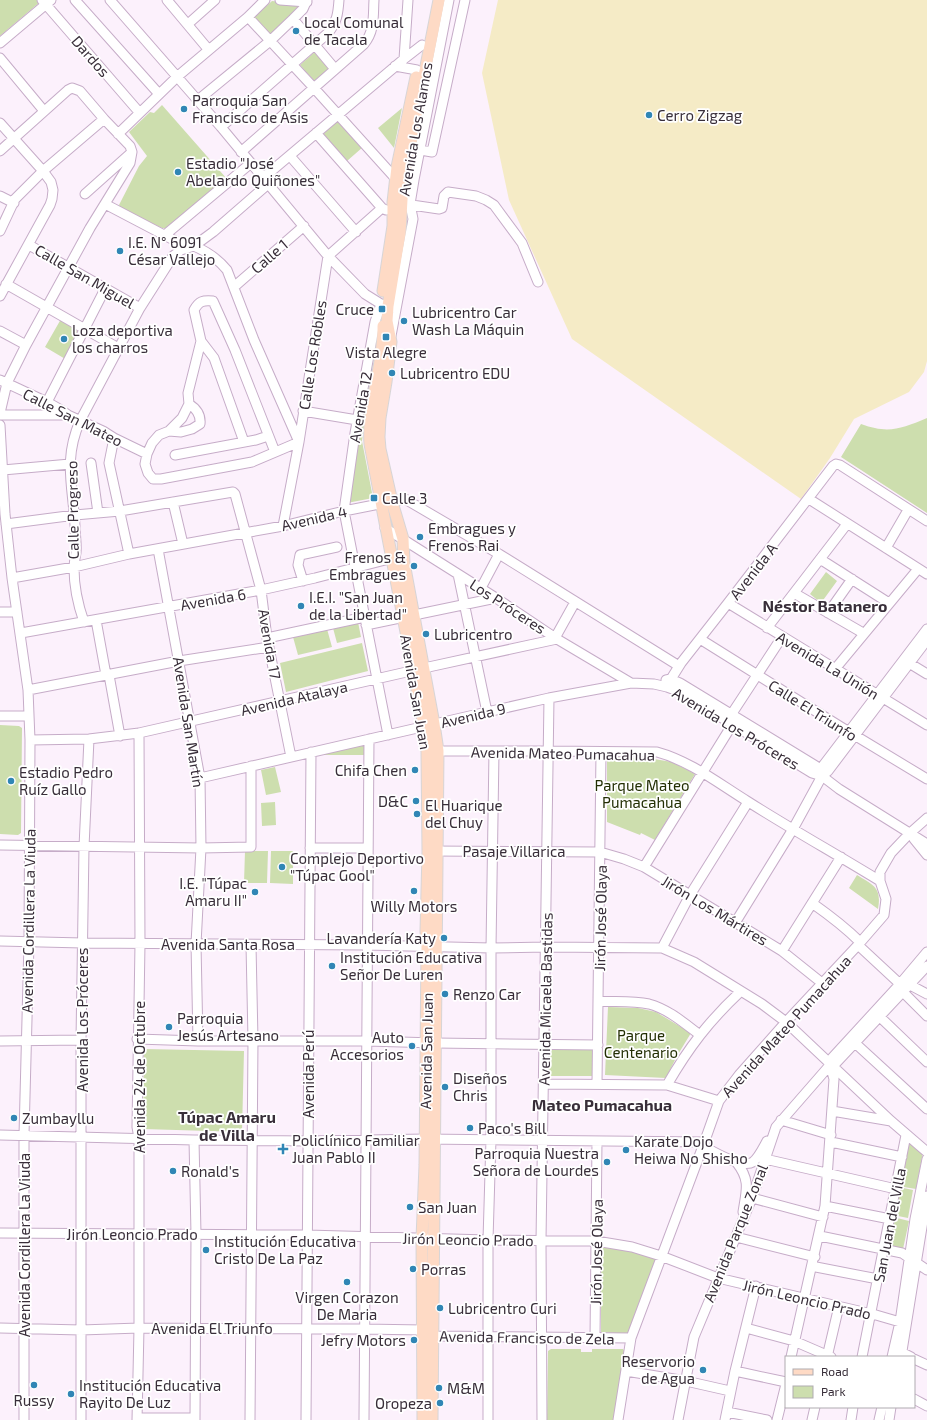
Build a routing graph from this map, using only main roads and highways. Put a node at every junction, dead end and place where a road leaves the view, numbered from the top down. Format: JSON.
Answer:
{"nodes":[{"id":1,"x":431,"y":0,"type":"edge"},
{"id":2,"x":439,"y":0,"type":"edge"},
{"id":3,"x":432,"y":38,"type":"junction"},
{"id":4,"x":404,"y":180,"type":"junction"},
{"id":5,"x":399,"y":205,"type":"junction"},
{"id":6,"x":388,"y":306,"type":"junction"},
{"id":7,"x":386,"y":502,"type":"junction"},
{"id":8,"x":408,"y":616,"type":"junction"},
{"id":9,"x":430,"y":1139,"type":"junction"},
{"id":10,"x":423,"y":1420,"type":"edge"},
{"id":11,"x":432,"y":1420,"type":"edge"}],
"edges":[{"from":1,"to":3,"type":"main road","name":"Avenida Los Alamos"},
{"from":2,"to":3,"type":"main road","name":"Avenida Los Alamos"},
{"from":3,"to":4,"type":"main road","name":"Avenida Los Alamos"},
{"from":3,"to":4,"type":"main road","name":"Avenida Los Alamos"},
{"from":4,"to":5,"type":"main road","name":"Avenida Los Alamos"},
{"from":5,"to":6,"type":"main road","name":"Avenida Los Alamos"},
{"from":5,"to":6,"type":"main road","name":"Avenida Los Alamos"},
{"from":6,"to":7,"type":"main road","name":"Avenida San Juan"},
{"from":6,"to":7,"type":"main road","name":"Avenida San Juan"},
{"from":7,"to":8,"type":"main road","name":"Avenida San Juan"},
{"from":7,"to":8,"type":"main road","name":"Avenida San Juan"},
{"from":8,"to":9,"type":"main road","name":"Avenida San Juan"},
{"from":9,"to":10,"type":"main road","name":"Avenida San Juan"},
{"from":9,"to":11,"type":"main road","name":"Avenida San Juan"}]}
